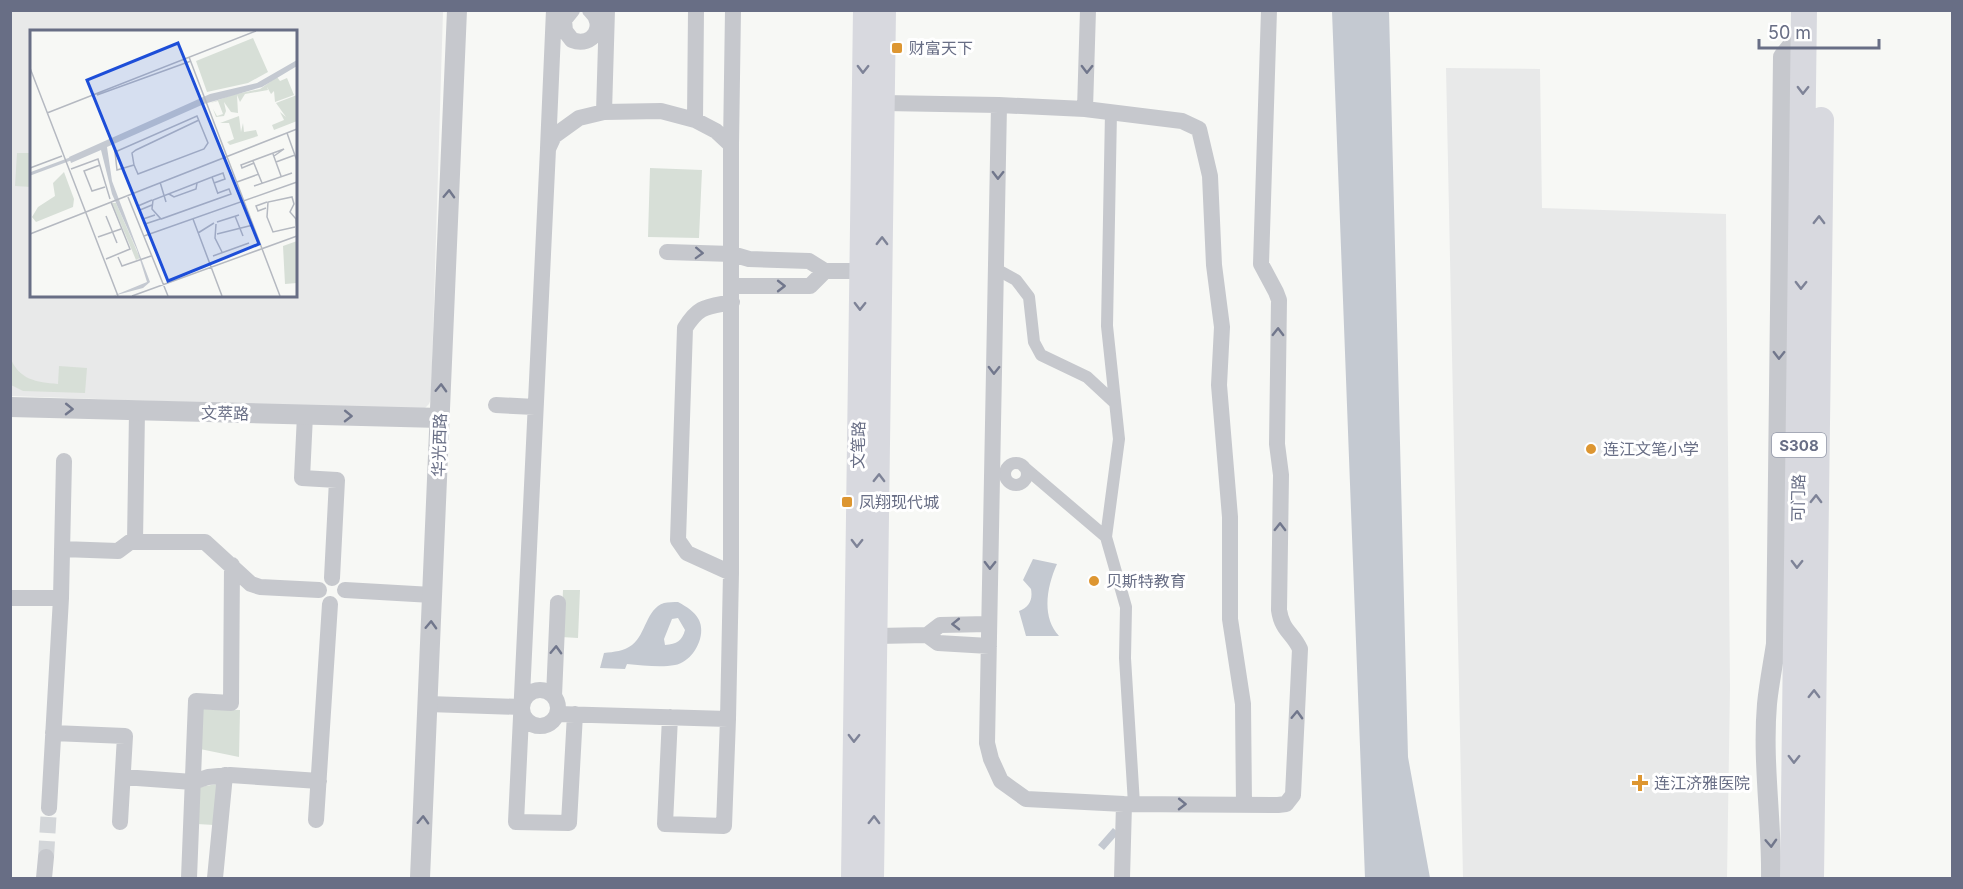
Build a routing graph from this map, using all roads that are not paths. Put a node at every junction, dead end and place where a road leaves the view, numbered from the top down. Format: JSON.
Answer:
{"nodes":[{"id":1,"x":457,"y":10,"type":"edge"},
{"id":2,"x":590,"y":10,"type":"edge"},
{"id":3,"x":696,"y":10,"type":"edge"},
{"id":4,"x":732,"y":10,"type":"edge"},
{"id":5,"x":885,"y":10,"type":"edge"},
{"id":6,"x":1088,"y":10,"type":"edge"},
{"id":7,"x":1269,"y":10,"type":"edge"},
{"id":8,"x":1822,"y":10,"type":"edge"},
{"id":9,"x":858,"y":17,"type":"edge"},
{"id":10,"x":561,"y":18,"type":"edge"},
{"id":11,"x":604,"y":21,"type":"edge"},
{"id":12,"x":1804,"y":21,"type":"edge"},
{"id":13,"x":884,"y":103,"type":"junction"},
{"id":14,"x":999,"y":105,"type":"junction"},
{"id":15,"x":1085,"y":109,"type":"junction"},
{"id":16,"x":604,"y":112,"type":"junction"},
{"id":17,"x":1111,"y":112,"type":"junction"},
{"id":18,"x":695,"y":120,"type":"junction"},
{"id":19,"x":731,"y":145,"type":"junction"},
{"id":20,"x":548,"y":149,"type":"junction"},
{"id":21,"x":667,"y":252,"type":"dead end"},
{"id":22,"x":732,"y":254,"type":"junction"},
{"id":23,"x":996,"y":269,"type":"junction"},
{"id":24,"x":825,"y":271,"type":"junction"},
{"id":25,"x":861,"y":271,"type":"junction"},
{"id":26,"x":732,"y":294,"type":"junction"},
{"id":27,"x":1115,"y":403,"type":"junction"},
{"id":28,"x":496,"y":405,"type":"dead end"},
{"id":29,"x":10,"y":407,"type":"edge"},
{"id":30,"x":536,"y":407,"type":"junction"},
{"id":31,"x":136,"y":411,"type":"junction"},
{"id":32,"x":305,"y":415,"type":"junction"},
{"id":33,"x":440,"y":418,"type":"junction"},
{"id":34,"x":64,"y":461,"type":"dead end"},
{"id":35,"x":1024,"y":466,"type":"junction"},
{"id":36,"x":998,"y":474,"type":"junction"},
{"id":37,"x":1777,"y":512,"type":"junction"},
{"id":38,"x":1797,"y":535,"type":"junction"},
{"id":39,"x":1106,"y":537,"type":"junction"},
{"id":40,"x":135,"y":542,"type":"junction"},
{"id":41,"x":62,"y":549,"type":"junction"},
{"id":42,"x":232,"y":565,"type":"junction"},
{"id":43,"x":731,"y":573,"type":"junction"},
{"id":44,"x":332,"y":578,"type":"junction"},
{"id":45,"x":319,"y":590,"type":"junction"},
{"id":46,"x":345,"y":590,"type":"junction"},
{"id":47,"x":432,"y":595,"type":"junction"},
{"id":48,"x":10,"y":598,"type":"edge"},
{"id":49,"x":61,"y":598,"type":"junction"},
{"id":50,"x":558,"y":603,"type":"dead end"},
{"id":51,"x":330,"y":604,"type":"junction"},
{"id":52,"x":989,"y":624,"type":"junction"},
{"id":53,"x":1796,"y":625,"type":"junction"},
{"id":54,"x":927,"y":635,"type":"junction"},
{"id":55,"x":876,"y":636,"type":"junction"},
{"id":56,"x":1776,"y":644,"type":"junction"},
{"id":57,"x":988,"y":646,"type":"junction"},
{"id":58,"x":554,"y":696,"type":"junction"},
{"id":59,"x":428,"y":704,"type":"junction"},
{"id":60,"x":522,"y":707,"type":"junction"},
{"id":61,"x":558,"y":714,"type":"junction"},
{"id":62,"x":575,"y":714,"type":"junction"},
{"id":63,"x":670,"y":717,"type":"junction"},
{"id":64,"x":728,"y":719,"type":"junction"},
{"id":65,"x":53,"y":733,"type":"junction"},
{"id":66,"x":225,"y":776,"type":"junction"},
{"id":67,"x":123,"y":777,"type":"junction"},
{"id":68,"x":319,"y":781,"type":"junction"},
{"id":69,"x":193,"y":782,"type":"junction"},
{"id":70,"x":1129,"y":804,"type":"junction"},
{"id":71,"x":1244,"y":805,"type":"junction"},
{"id":72,"x":49,"y":808,"type":"tunnel mouth"},
{"id":73,"x":316,"y":820,"type":"dead end"},
{"id":74,"x":120,"y":822,"type":"dead end"},
{"id":75,"x":46,"y":857,"type":"tunnel mouth"},
{"id":76,"x":44,"y":879,"type":"edge"},
{"id":77,"x":189,"y":879,"type":"edge"},
{"id":78,"x":215,"y":879,"type":"edge"},
{"id":79,"x":420,"y":879,"type":"edge"},
{"id":80,"x":852,"y":879,"type":"edge"},
{"id":81,"x":873,"y":879,"type":"edge"},
{"id":82,"x":1122,"y":879,"type":"edge"},
{"id":83,"x":1771,"y":879,"type":"edge"},
{"id":84,"x":1793,"y":879,"type":"edge"},
{"id":85,"x":1811,"y":879,"type":"edge"}],
"edges":[{"from":33,"to":1,"type":"street","name":"华光西路","one_way":true},
{"from":2,"to":11,"type":"street"},
{"from":3,"to":18,"type":"street"},
{"from":4,"to":19,"type":"street"},
{"from":5,"to":13,"type":"main road","name":"文笔路"},
{"from":6,"to":15,"type":"street","one_way":true},
{"from":71,"to":7,"type":"street","one_way":true},
{"from":85,"to":8,"type":"main road","name":"可门路","number":"S308","one_way":true},
{"from":9,"to":25,"type":"main road","name":"文笔路","one_way":true},
{"from":10,"to":11,"type":"street"},
{"from":10,"to":20,"type":"street"},
{"from":11,"to":16,"type":"street"},
{"from":12,"to":37,"type":"street","one_way":true},
{"from":12,"to":38,"type":"main road","name":"可门路","number":"S308","one_way":true},
{"from":13,"to":14,"type":"street"},
{"from":55,"to":13,"type":"main road","name":"文笔路","one_way":true},
{"from":14,"to":15,"type":"street"},
{"from":14,"to":23,"type":"street","one_way":true},
{"from":15,"to":17,"type":"street"},
{"from":16,"to":18,"type":"street"},
{"from":16,"to":20,"type":"street"},
{"from":17,"to":27,"type":"street"},
{"from":17,"to":71,"type":"street"},
{"from":18,"to":19,"type":"street"},
{"from":19,"to":22,"type":"street"},
{"from":20,"to":30,"type":"street"},
{"from":21,"to":22,"type":"street","one_way":true},
{"from":22,"to":24,"type":"street"},
{"from":22,"to":26,"type":"street"},
{"from":23,"to":27,"type":"street"},
{"from":23,"to":36,"type":"street","one_way":true},
{"from":24,"to":25,"type":"street"},
{"from":26,"to":24,"type":"street","one_way":true},
{"from":25,"to":80,"type":"main road","name":"文笔路","one_way":true},
{"from":26,"to":43,"type":"street"},
{"from":26,"to":43,"type":"street"},
{"from":27,"to":39,"type":"street"},
{"from":28,"to":30,"type":"street"},
{"from":29,"to":31,"type":"street","name":"文萃路","one_way":true},
{"from":30,"to":60,"type":"street"},
{"from":31,"to":32,"type":"street","name":"文萃路"},
{"from":31,"to":40,"type":"street"},
{"from":32,"to":33,"type":"street","name":"文萃路","one_way":true},
{"from":32,"to":44,"type":"street"},
{"from":33,"to":47,"type":"street","name":"华光西路"},
{"from":34,"to":41,"type":"street"},
{"from":35,"to":36,"type":"street"},
{"from":35,"to":36,"type":"street"},
{"from":35,"to":39,"type":"street"},
{"from":36,"to":52,"type":"street","one_way":true},
{"from":37,"to":38,"type":"main road"},
{"from":37,"to":56,"type":"street"},
{"from":38,"to":53,"type":"main road","name":"可门路","number":"S308","one_way":true},
{"from":39,"to":70,"type":"street"},
{"from":40,"to":41,"type":"street"},
{"from":40,"to":42,"type":"street"},
{"from":41,"to":49,"type":"street"},
{"from":42,"to":45,"type":"street"},
{"from":42,"to":69,"type":"street"},
{"from":43,"to":64,"type":"street"},
{"from":44,"to":45,"type":"street"},
{"from":44,"to":46,"type":"street"},
{"from":45,"to":51,"type":"street"},
{"from":46,"to":47,"type":"street"},
{"from":46,"to":51,"type":"street"},
{"from":59,"to":47,"type":"street","name":"华光西路","one_way":true},
{"from":48,"to":49,"type":"street"},
{"from":49,"to":65,"type":"street"},
{"from":58,"to":50,"type":"street","one_way":true},
{"from":51,"to":68,"type":"street"},
{"from":52,"to":54,"type":"street","one_way":true},
{"from":52,"to":57,"type":"street"},
{"from":53,"to":56,"type":"main road"},
{"from":53,"to":84,"type":"main road","name":"可门路","number":"S308","one_way":true},
{"from":54,"to":55,"type":"street"},
{"from":54,"to":57,"type":"street"},
{"from":81,"to":55,"type":"main road","name":"文笔路","one_way":true},
{"from":56,"to":83,"type":"street","one_way":true},
{"from":57,"to":70,"type":"street"},
{"from":58,"to":60,"type":"street"},
{"from":58,"to":61,"type":"street"},
{"from":59,"to":60,"type":"street"},
{"from":79,"to":59,"type":"street","name":"华光西路","one_way":true},
{"from":60,"to":61,"type":"street"},
{"from":60,"to":62,"type":"street"},
{"from":61,"to":62,"type":"street"},
{"from":62,"to":63,"type":"street"},
{"from":63,"to":64,"type":"street"},
{"from":63,"to":64,"type":"street"},
{"from":65,"to":67,"type":"street"},
{"from":65,"to":72,"type":"street"},
{"from":66,"to":68,"type":"street"},
{"from":66,"to":69,"type":"street"},
{"from":66,"to":78,"type":"street"},
{"from":67,"to":69,"type":"street"},
{"from":67,"to":74,"type":"street"},
{"from":68,"to":73,"type":"street"},
{"from":69,"to":77,"type":"street"},
{"from":70,"to":71,"type":"street","one_way":true},
{"from":70,"to":82,"type":"street"},
{"from":75,"to":76,"type":"street"}]}
